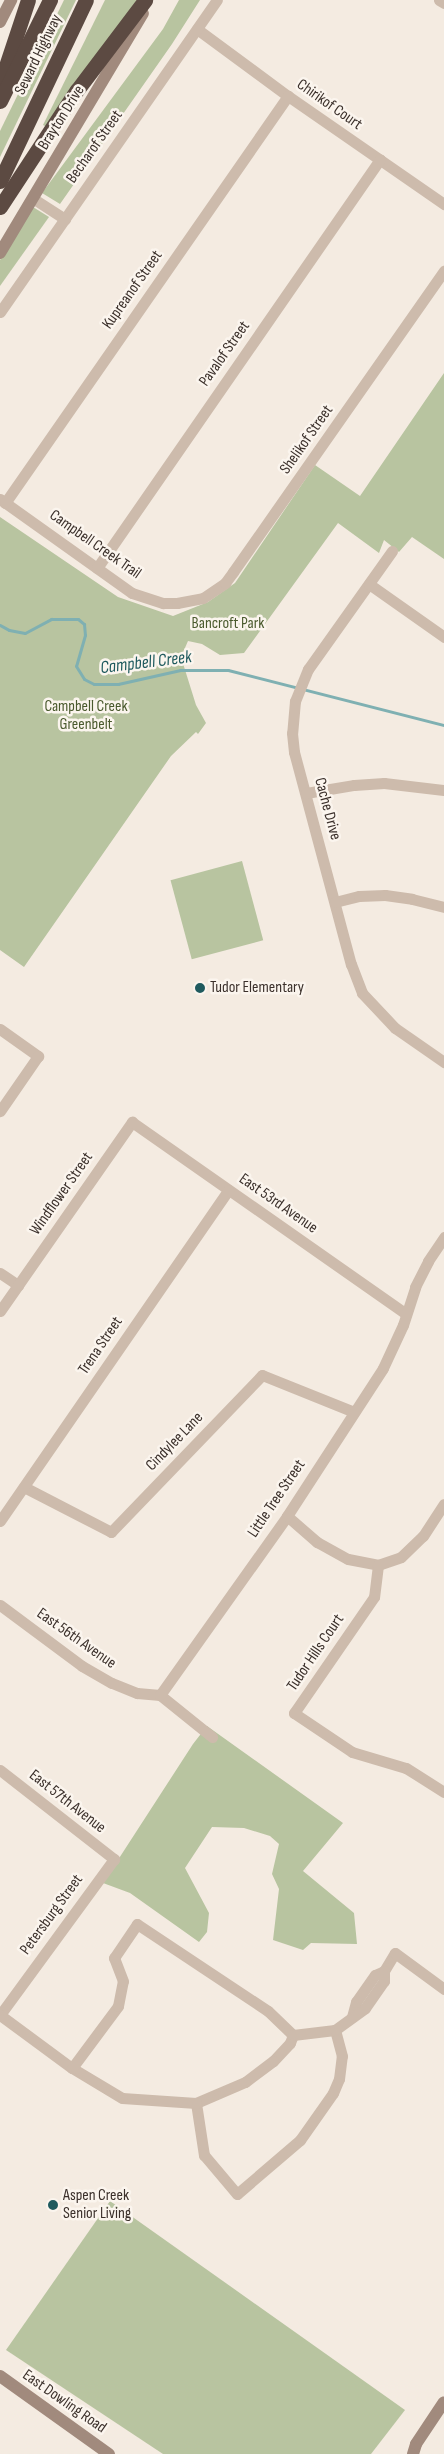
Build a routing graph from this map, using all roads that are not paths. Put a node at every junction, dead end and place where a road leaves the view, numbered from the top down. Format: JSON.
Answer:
{"nodes":[{"id":1,"x":11,"y":0,"type":"edge"},
{"id":2,"x":28,"y":0,"type":"edge"},
{"id":3,"x":50,"y":0,"type":"edge"},
{"id":4,"x":86,"y":0,"type":"edge"},
{"id":5,"x":144,"y":0,"type":"edge"},
{"id":6,"x":151,"y":0,"type":"edge"},
{"id":7,"x":218,"y":0,"type":"edge"},
{"id":8,"x":439,"y":0,"type":"edge"},
{"id":9,"x":444,"y":3,"type":"edge"},
{"id":10,"x":0,"y":22,"type":"edge"},
{"id":11,"x":197,"y":29,"type":"junction"},
{"id":12,"x":0,"y":83,"type":"edge"},
{"id":13,"x":288,"y":96,"type":"junction"},
{"id":14,"x":0,"y":101,"type":"edge"},
{"id":15,"x":380,"y":160,"type":"junction"},
{"id":16,"x":0,"y":181,"type":"edge"},
{"id":17,"x":34,"y":199,"type":"junction"},
{"id":18,"x":444,"y":204,"type":"edge"},
{"id":19,"x":0,"y":207,"type":"edge"},
{"id":20,"x":65,"y":219,"type":"junction"},
{"id":21,"x":0,"y":254,"type":"edge"},
{"id":22,"x":444,"y":271,"type":"edge"},
{"id":23,"x":0,"y":312,"type":"edge"},
{"id":24,"x":3,"y":501,"type":"edge"},
{"id":25,"x":392,"y":550,"type":"dead end"},
{"id":26,"x":97,"y":568,"type":"junction"},
{"id":27,"x":369,"y":584,"type":"junction"},
{"id":28,"x":177,"y":603,"type":"joint"},
{"id":29,"x":444,"y":637,"type":"edge"},
{"id":30,"x":444,"y":790,"type":"edge"},
{"id":31,"x":306,"y":793,"type":"junction"},
{"id":32,"x":335,"y":902,"type":"junction"},
{"id":33,"x":444,"y":907,"type":"edge"},
{"id":34,"x":0,"y":1029,"type":"edge"},
{"id":35,"x":444,"y":1062,"type":"edge"},
{"id":36,"x":0,"y":1111,"type":"edge"},
{"id":37,"x":132,"y":1122,"type":"joint"},
{"id":38,"x":228,"y":1190,"type":"junction"},
{"id":39,"x":444,"y":1237,"type":"edge"},
{"id":40,"x":0,"y":1273,"type":"edge"},
{"id":41,"x":18,"y":1285,"type":"junction"},
{"id":42,"x":0,"y":1311,"type":"edge"},
{"id":43,"x":405,"y":1313,"type":"junction"},
{"id":44,"x":354,"y":1412,"type":"junction"},
{"id":45,"x":24,"y":1487,"type":"junction"},
{"id":46,"x":444,"y":1504,"type":"edge"},
{"id":47,"x":286,"y":1516,"type":"junction"},
{"id":48,"x":0,"y":1521,"type":"edge"},
{"id":49,"x":378,"y":1565,"type":"junction"},
{"id":50,"x":0,"y":1605,"type":"edge"},
{"id":51,"x":160,"y":1695,"type":"junction"},
{"id":52,"x":212,"y":1737,"type":"dead end"},
{"id":53,"x":0,"y":1770,"type":"edge"},
{"id":54,"x":444,"y":1792,"type":"edge"},
{"id":55,"x":114,"y":1859,"type":"joint"},
{"id":56,"x":444,"y":1989,"type":"edge"},
{"id":57,"x":0,"y":2015,"type":"edge"},
{"id":58,"x":335,"y":2030,"type":"junction"},
{"id":59,"x":293,"y":2035,"type":"junction"},
{"id":60,"x":72,"y":2068,"type":"junction"},
{"id":61,"x":196,"y":2103,"type":"junction"},
{"id":62,"x":0,"y":2376,"type":"edge"},
{"id":63,"x":444,"y":2402,"type":"edge"},
{"id":64,"x":414,"y":2449,"type":"edge"},
{"id":65,"x":109,"y":2454,"type":"edge"},
{"id":66,"x":402,"y":2454,"type":"edge"}],
"edges":[{"from":1,"to":10,"type":"main road"},
{"from":2,"to":12,"type":"highway"},
{"from":3,"to":14,"type":"highway","name":"Seward Highway"},
{"from":4,"to":16,"type":"highway","name":"Seward Highway"},
{"from":5,"to":19,"type":"highway"},
{"from":6,"to":17,"type":"main road","name":"Brayton Drive"},
{"from":7,"to":11,"type":"street","name":"Becharof Street"},
{"from":8,"to":9,"type":"street"},
{"from":11,"to":13,"type":"street","name":"Chirikof Court"},
{"from":11,"to":20,"type":"street","name":"Becharof Street"},
{"from":13,"to":15,"type":"street","name":"Chirikof Court"},
{"from":13,"to":24,"type":"street","name":"Kupreanof Street"},
{"from":15,"to":18,"type":"street","name":"Chirikof Court"},
{"from":15,"to":26,"type":"street","name":"Pavalof Street"},
{"from":17,"to":20,"type":"street"},
{"from":17,"to":21,"type":"main road","name":"Brayton Drive"},
{"from":20,"to":23,"type":"street","name":"Becharof Street"},
{"from":22,"to":28,"type":"street","name":"Shelikof Street"},
{"from":24,"to":26,"type":"street","name":"Campbell Creek Trail"},
{"from":25,"to":27,"type":"street","name":"Cache Drive"},
{"from":26,"to":28,"type":"street","name":"Campbell Creek Trail"},
{"from":27,"to":29,"type":"street"},
{"from":27,"to":31,"type":"street","name":"Cache Drive"},
{"from":30,"to":31,"type":"street"},
{"from":31,"to":32,"type":"street","name":"Cache Drive"},
{"from":32,"to":33,"type":"street"},
{"from":32,"to":35,"type":"street","name":"Cache Drive"},
{"from":34,"to":36,"type":"street"},
{"from":37,"to":38,"type":"street","name":"East 53rd Avenue"},
{"from":37,"to":41,"type":"street","name":"Windflower Street"},
{"from":38,"to":43,"type":"street","name":"East 53rd Avenue"},
{"from":38,"to":45,"type":"street","name":"Trena Street"},
{"from":39,"to":43,"type":"street","name":"Little Tree Street"},
{"from":40,"to":41,"type":"street"},
{"from":41,"to":42,"type":"street","name":"Windflower Street"},
{"from":43,"to":44,"type":"street","name":"Little Tree Street"},
{"from":44,"to":45,"type":"street","name":"Cindylee Lane"},
{"from":44,"to":47,"type":"street","name":"Little Tree Street"},
{"from":45,"to":48,"type":"street","name":"Trena Street"},
{"from":46,"to":49,"type":"street"},
{"from":47,"to":49,"type":"street"},
{"from":47,"to":51,"type":"street","name":"Little Tree Street"},
{"from":49,"to":54,"type":"street","name":"Tudor Hills Court"},
{"from":50,"to":51,"type":"street","name":"East 56th Avenue"},
{"from":51,"to":52,"type":"street"},
{"from":53,"to":55,"type":"street","name":"East 57th Avenue"},
{"from":55,"to":57,"type":"street","name":"Petersburg Street"},
{"from":56,"to":58,"type":"street"},
{"from":57,"to":60,"type":"street"},
{"from":58,"to":59,"type":"street"},
{"from":58,"to":61,"type":"street"},
{"from":59,"to":60,"type":"street"},
{"from":59,"to":61,"type":"street"},
{"from":60,"to":61,"type":"street"},
{"from":62,"to":65,"type":"main road","name":"East Dowling Road"},
{"from":63,"to":64,"type":"main road"},
{"from":64,"to":66,"type":"main road"}]}
